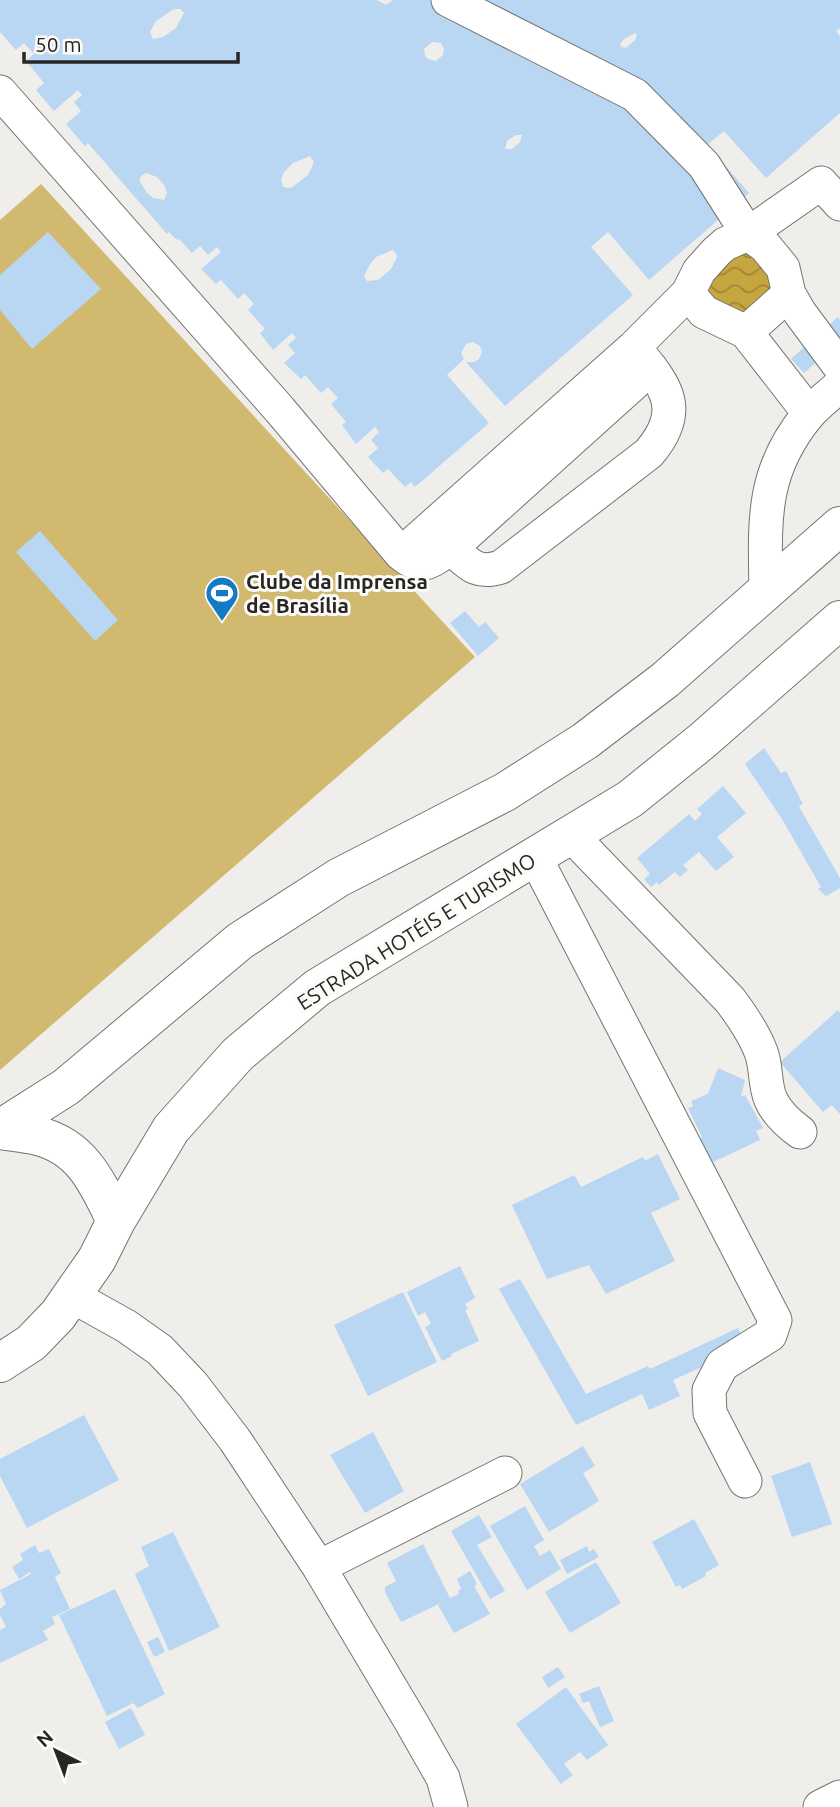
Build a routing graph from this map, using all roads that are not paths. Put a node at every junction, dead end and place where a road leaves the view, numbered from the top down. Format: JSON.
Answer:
{"nodes":[{"id":1,"x":448,"y":0,"type":"edge"},
{"id":2,"x":0,"y":92,"type":"edge"},
{"id":3,"x":836,"y":191,"type":"edge"},
{"id":4,"x":748,"y":234,"type":"junction"},
{"id":5,"x":688,"y":293,"type":"junction"},
{"id":6,"x":789,"y":294,"type":"junction"},
{"id":7,"x":746,"y":332,"type":"junction"},
{"id":8,"x":642,"y":358,"type":"junction"},
{"id":9,"x":840,"y":367,"type":"edge"},
{"id":10,"x":840,"y":385,"type":"edge"},
{"id":11,"x":810,"y":413,"type":"junction"},
{"id":12,"x":534,"y":454,"type":"junction"},
{"id":13,"x":840,"y":526,"type":"edge"},
{"id":14,"x":451,"y":548,"type":"junction"},
{"id":15,"x":401,"y":554,"type":"junction"},
{"id":16,"x":766,"y":594,"type":"junction"},
{"id":17,"x":840,"y":620,"type":"edge"},
{"id":18,"x":570,"y":834,"type":"junction"},
{"id":19,"x":534,"y":855,"type":"junction"},
{"id":20,"x":0,"y":1130,"type":"edge"},
{"id":21,"x":800,"y":1132,"type":"dead end"},
{"id":22,"x":116,"y":1221,"type":"junction"},
{"id":23,"x":72,"y":1296,"type":"junction"},
{"id":24,"x":0,"y":1363,"type":"edge"},
{"id":25,"x":505,"y":1473,"type":"dead end"},
{"id":26,"x":745,"y":1481,"type":"dead end"},
{"id":27,"x":319,"y":1567,"type":"junction"},
{"id":28,"x":840,"y":1797,"type":"edge"},
{"id":29,"x":451,"y":1807,"type":"edge"},
{"id":30,"x":820,"y":1807,"type":"edge"}],
"edges":[{"from":1,"to":4,"type":"street"},
{"from":2,"to":15,"type":"street"},
{"from":3,"to":4,"type":"street"},
{"from":4,"to":5,"type":"street"},
{"from":4,"to":6,"type":"street"},
{"from":5,"to":7,"type":"street"},
{"from":5,"to":8,"type":"street"},
{"from":6,"to":7,"type":"street"},
{"from":6,"to":9,"type":"street"},
{"from":7,"to":11,"type":"street"},
{"from":8,"to":12,"type":"street"},
{"from":8,"to":14,"type":"street"},
{"from":10,"to":11,"type":"street"},
{"from":11,"to":16,"type":"street"},
{"from":12,"to":14,"type":"street"},
{"from":12,"to":15,"type":"street"},
{"from":13,"to":16,"type":"main road"},
{"from":14,"to":15,"type":"street"},
{"from":16,"to":20,"type":"main road"},
{"from":17,"to":18,"type":"main road","name":"ESTRADA HOTÉIS E TURISMO"},
{"from":18,"to":19,"type":"main road","name":"ESTRADA HOTÉIS E TURISMO"},
{"from":18,"to":21,"type":"street"},
{"from":19,"to":22,"type":"main road","name":"ESTRADA HOTÉIS E TURISMO"},
{"from":19,"to":26,"type":"street"},
{"from":20,"to":22,"type":"main road"},
{"from":22,"to":23,"type":"main road","name":"ESTRADA HOTÉIS E TURISMO"},
{"from":23,"to":24,"type":"main road","name":"ESTRADA HOTÉIS E TURISMO"},
{"from":23,"to":27,"type":"street"},
{"from":25,"to":27,"type":"street"},
{"from":27,"to":29,"type":"street"},
{"from":28,"to":30,"type":"street"}]}
